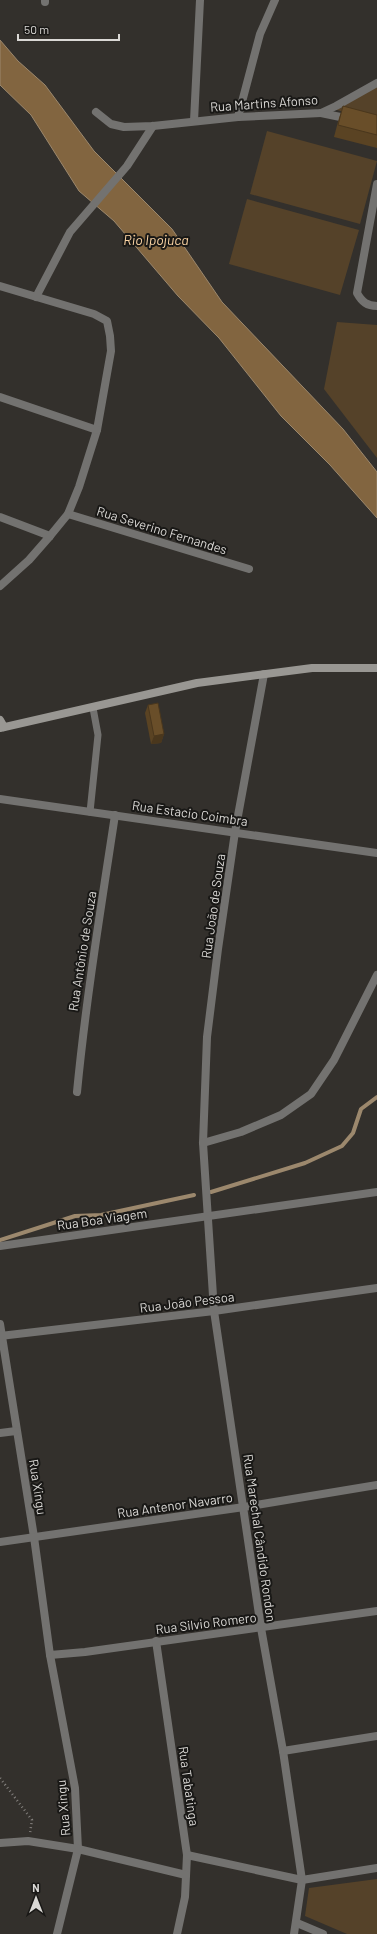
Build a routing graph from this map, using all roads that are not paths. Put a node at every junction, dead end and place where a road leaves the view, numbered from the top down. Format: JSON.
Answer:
{"nodes":[{"id":1,"x":200,"y":0,"type":"edge"},
{"id":2,"x":275,"y":0,"type":"edge"},
{"id":3,"x":377,"y":83,"type":"edge"},
{"id":4,"x":96,"y":112,"type":"dead end"},
{"id":5,"x":321,"y":112,"type":"junction"},
{"id":6,"x":238,"y":117,"type":"junction"},
{"id":7,"x":356,"y":120,"type":"edge"},
{"id":8,"x":194,"y":121,"type":"junction"},
{"id":9,"x":153,"y":126,"type":"junction"},
{"id":10,"x":377,"y":184,"type":"edge"},
{"id":11,"x":0,"y":286,"type":"edge"},
{"id":12,"x":36,"y":297,"type":"junction"},
{"id":13,"x":377,"y":306,"type":"edge"},
{"id":14,"x":0,"y":397,"type":"edge"},
{"id":15,"x":97,"y":430,"type":"junction"},
{"id":16,"x":68,"y":514,"type":"junction"},
{"id":17,"x":0,"y":517,"type":"edge"},
{"id":18,"x":50,"y":536,"type":"junction"},
{"id":19,"x":249,"y":569,"type":"dead end"},
{"id":20,"x":0,"y":586,"type":"edge"},
{"id":21,"x":377,"y":668,"type":"edge"},
{"id":22,"x":264,"y":674,"type":"junction"},
{"id":23,"x":93,"y":708,"type":"junction"},
{"id":24,"x":1,"y":725,"type":"edge"},
{"id":25,"x":0,"y":799,"type":"edge"},
{"id":26,"x":90,"y":812,"type":"junction"},
{"id":27,"x":115,"y":815,"type":"junction"},
{"id":28,"x":235,"y":832,"type":"junction"},
{"id":29,"x":377,"y":853,"type":"edge"},
{"id":30,"x":377,"y":975,"type":"edge"},
{"id":31,"x":77,"y":1092,"type":"dead end"},
{"id":32,"x":203,"y":1143,"type":"junction"},
{"id":33,"x":377,"y":1192,"type":"edge"},
{"id":34,"x":207,"y":1217,"type":"junction"},
{"id":35,"x":0,"y":1246,"type":"edge"},
{"id":36,"x":377,"y":1288,"type":"edge"},
{"id":37,"x":214,"y":1311,"type":"junction"},
{"id":38,"x":0,"y":1324,"type":"edge"},
{"id":39,"x":1,"y":1336,"type":"edge"},
{"id":40,"x":16,"y":1431,"type":"junction"},
{"id":41,"x":0,"y":1434,"type":"edge"},
{"id":42,"x":377,"y":1485,"type":"edge"},
{"id":43,"x":244,"y":1507,"type":"junction"},
{"id":44,"x":34,"y":1537,"type":"junction"},
{"id":45,"x":0,"y":1542,"type":"edge"},
{"id":46,"x":377,"y":1611,"type":"edge"},
{"id":47,"x":261,"y":1628,"type":"junction"},
{"id":48,"x":156,"y":1641,"type":"junction"},
{"id":49,"x":50,"y":1655,"type":"junction"},
{"id":50,"x":377,"y":1736,"type":"edge"},
{"id":51,"x":283,"y":1751,"type":"junction"},
{"id":52,"x":0,"y":1843,"type":"edge"},
{"id":53,"x":78,"y":1849,"type":"junction"},
{"id":54,"x":187,"y":1855,"type":"junction"},
{"id":55,"x":377,"y":1868,"type":"edge"},
{"id":56,"x":186,"y":1875,"type":"junction"},
{"id":57,"x":302,"y":1880,"type":"junction"},
{"id":58,"x":297,"y":1923,"type":"junction"},
{"id":59,"x":56,"y":1934,"type":"edge"},
{"id":60,"x":177,"y":1934,"type":"edge"},
{"id":61,"x":294,"y":1934,"type":"edge"},
{"id":62,"x":324,"y":1934,"type":"edge"}],
"edges":[{"from":1,"to":8,"type":"street"},
{"from":2,"to":6,"type":"street"},
{"from":3,"to":5,"type":"street","name":"Rua Martins Afonso"},
{"from":4,"to":9,"type":"street","name":"Rua Martins Afonso"},
{"from":5,"to":6,"type":"street","name":"Rua Martins Afonso"},
{"from":5,"to":7,"type":"street"},
{"from":6,"to":8,"type":"street","name":"Rua Martins Afonso"},
{"from":8,"to":9,"type":"street","name":"Rua Martins Afonso"},
{"from":9,"to":12,"type":"street"},
{"from":10,"to":13,"type":"street"},
{"from":11,"to":12,"type":"street"},
{"from":12,"to":15,"type":"street"},
{"from":14,"to":15,"type":"street"},
{"from":15,"to":16,"type":"street"},
{"from":16,"to":18,"type":"street"},
{"from":16,"to":19,"type":"street","name":"Rua Severino Fernandes"},
{"from":17,"to":18,"type":"street"},
{"from":18,"to":20,"type":"street"},
{"from":21,"to":22,"type":"street"},
{"from":22,"to":23,"type":"street"},
{"from":22,"to":28,"type":"street","name":"Rua João de Souza"},
{"from":23,"to":24,"type":"street"},
{"from":23,"to":26,"type":"lane"},
{"from":25,"to":26,"type":"street","name":"Rua Estacio Coimbra"},
{"from":26,"to":27,"type":"street","name":"Rua Estacio Coimbra"},
{"from":27,"to":28,"type":"street","name":"Rua Estacio Coimbra"},
{"from":27,"to":31,"type":"street","name":"Rua Antônio de Souza"},
{"from":28,"to":29,"type":"street","name":"Rua Estacio Coimbra"},
{"from":28,"to":32,"type":"street","name":"Rua João de Souza"},
{"from":30,"to":32,"type":"street"},
{"from":32,"to":34,"type":"street","name":"Rua Marechal Cândido Rondon"},
{"from":33,"to":34,"type":"street","name":"Rua Boa Viagem"},
{"from":34,"to":35,"type":"street","name":"Rua Boa Viagem"},
{"from":34,"to":37,"type":"street","name":"Rua Marechal Cândido Rondon"},
{"from":36,"to":37,"type":"street","name":"Rua João Pessoa"},
{"from":37,"to":39,"type":"street","name":"Rua João Pessoa"},
{"from":37,"to":43,"type":"street","name":"Rua Marechal Cândido Rondon"},
{"from":38,"to":39,"type":"street","name":"Rua Xingu"},
{"from":39,"to":40,"type":"street","name":"Rua Xingu"},
{"from":40,"to":41,"type":"street"},
{"from":40,"to":44,"type":"street","name":"Rua Xingu"},
{"from":42,"to":43,"type":"street","name":"Rua Antenor Navarro"},
{"from":43,"to":44,"type":"street","name":"Rua Antenor Navarro"},
{"from":43,"to":47,"type":"street","name":"Rua Marechal Cândido Rondon"},
{"from":44,"to":45,"type":"street","name":"Rua Antenor Navarro"},
{"from":44,"to":49,"type":"street","name":"Rua Xingu"},
{"from":46,"to":47,"type":"street","name":"Rua Silvio Romero"},
{"from":47,"to":48,"type":"street","name":"Rua Silvio Romero"},
{"from":47,"to":51,"type":"street","name":"Rua Marechal Cândido Rondon"},
{"from":48,"to":49,"type":"street","name":"Rua Silvio Romero"},
{"from":48,"to":54,"type":"street","name":"Rua Tabatinga"},
{"from":49,"to":53,"type":"street","name":"Rua Xingu"},
{"from":50,"to":51,"type":"street"},
{"from":51,"to":57,"type":"street","name":"Rua Marechal Cândido Rondon"},
{"from":52,"to":53,"type":"street"},
{"from":53,"to":56,"type":"street"},
{"from":53,"to":59,"type":"street","name":"Rua Xingu"},
{"from":54,"to":56,"type":"street","name":"Rua Tabatinga"},
{"from":54,"to":57,"type":"street"},
{"from":55,"to":57,"type":"street"},
{"from":56,"to":60,"type":"street","name":"Rua Tabatinga"},
{"from":57,"to":58,"type":"street","name":"Rua Marechal Cândido Rondon"},
{"from":58,"to":61,"type":"street","name":"Rua Marechal Cândido Rondon"},
{"from":58,"to":62,"type":"street"}]}
